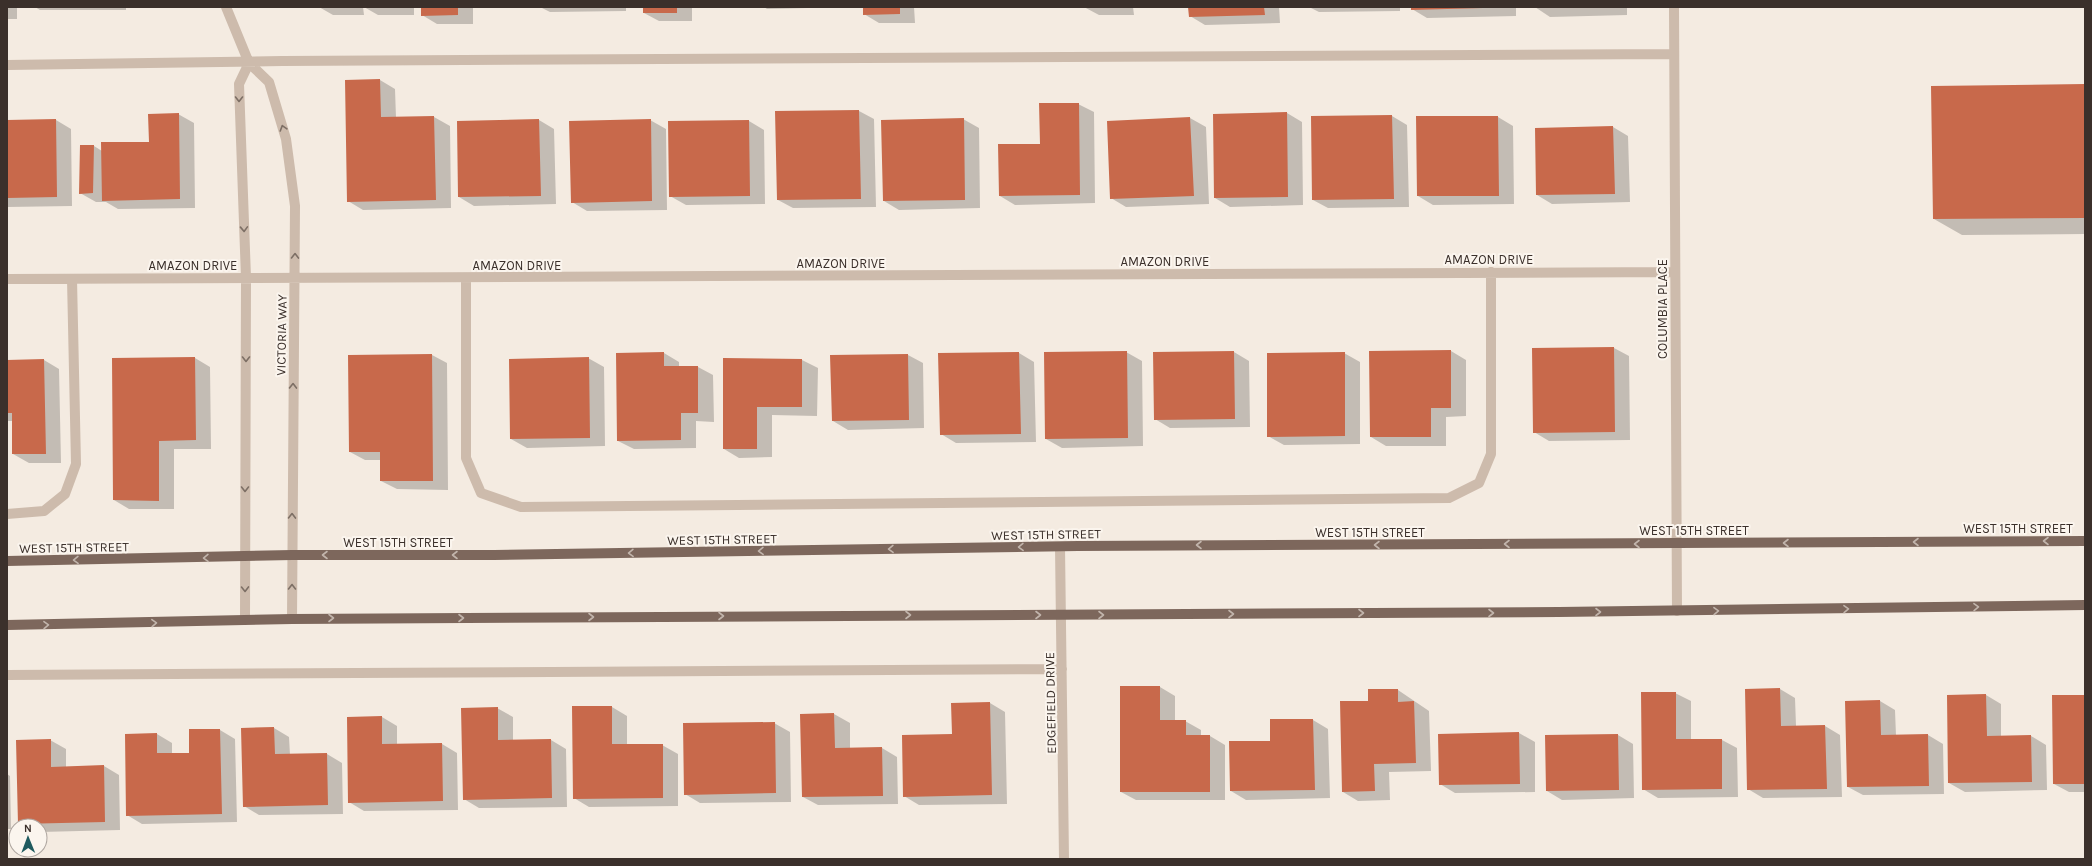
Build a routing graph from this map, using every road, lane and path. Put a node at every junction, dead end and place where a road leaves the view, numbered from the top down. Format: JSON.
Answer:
{"nodes":[{"id":1,"x":226,"y":7,"type":"edge"},
{"id":2,"x":1674,"y":7,"type":"edge"},
{"id":3,"x":1674,"y":54,"type":"junction"},
{"id":4,"x":249,"y":63,"type":"junction"},
{"id":5,"x":7,"y":65,"type":"edge"},
{"id":6,"x":1491,"y":272,"type":"junction"},
{"id":7,"x":1675,"y":272,"type":"junction"},
{"id":8,"x":246,"y":278,"type":"junction"},
{"id":9,"x":466,"y":278,"type":"junction"},
{"id":10,"x":7,"y":279,"type":"edge"},
{"id":11,"x":72,"y":279,"type":"junction"},
{"id":12,"x":294,"y":279,"type":"junction"},
{"id":13,"x":7,"y":514,"type":"edge"},
{"id":14,"x":2085,"y":541,"type":"edge"},
{"id":15,"x":1676,"y":544,"type":"junction"},
{"id":16,"x":1060,"y":547,"type":"junction"},
{"id":17,"x":292,"y":555,"type":"junction"},
{"id":18,"x":244,"y":558,"type":"junction"},
{"id":19,"x":7,"y":561,"type":"edge"},
{"id":20,"x":2085,"y":606,"type":"edge"},
{"id":21,"x":1677,"y":611,"type":"junction"},
{"id":22,"x":1062,"y":615,"type":"junction"},
{"id":23,"x":292,"y":619,"type":"junction"},
{"id":24,"x":245,"y":620,"type":"junction"},
{"id":25,"x":7,"y":625,"type":"edge"},
{"id":26,"x":1062,"y":669,"type":"junction"},
{"id":27,"x":7,"y":675,"type":"edge"},
{"id":28,"x":1064,"y":859,"type":"edge"}],
"edges":[{"from":1,"to":4,"type":"street","name":"VICTORIA WAY"},
{"from":2,"to":3,"type":"street","name":"COLUMBIA PLACE"},
{"from":3,"to":4,"type":"street"},
{"from":3,"to":7,"type":"street","name":"COLUMBIA PLACE"},
{"from":4,"to":5,"type":"street"},
{"from":4,"to":8,"type":"street","one_way":true},
{"from":12,"to":4,"type":"street","name":"VICTORIA WAY","one_way":true},
{"from":6,"to":7,"type":"street","name":"AMAZON DRIVE"},
{"from":6,"to":9,"type":"street","name":"AMAZON DRIVE"},
{"from":6,"to":9,"type":"street"},
{"from":7,"to":15,"type":"street","name":"COLUMBIA PLACE"},
{"from":8,"to":11,"type":"street","name":"AMAZON DRIVE"},
{"from":8,"to":12,"type":"street","name":"AMAZON DRIVE"},
{"from":8,"to":18,"type":"street","one_way":true},
{"from":9,"to":12,"type":"street","name":"AMAZON DRIVE"},
{"from":10,"to":11,"type":"street","name":"AMAZON DRIVE"},
{"from":11,"to":13,"type":"street"},
{"from":17,"to":12,"type":"street","name":"VICTORIA WAY","one_way":true},
{"from":14,"to":15,"type":"main road","name":"WEST 15TH STREET","one_way":true},
{"from":15,"to":16,"type":"main road","name":"WEST 15TH STREET","one_way":true},
{"from":15,"to":21,"type":"street","name":"COLUMBIA PLACE"},
{"from":16,"to":17,"type":"main road","name":"WEST 15TH STREET","one_way":true},
{"from":16,"to":22,"type":"street","name":"EDGEFIELD DRIVE"},
{"from":17,"to":18,"type":"main road","name":"WEST 15TH STREET"},
{"from":23,"to":17,"type":"street","name":"VICTORIA WAY","one_way":true},
{"from":18,"to":19,"type":"main road","name":"WEST 15TH STREET","one_way":true},
{"from":18,"to":24,"type":"street","one_way":true},
{"from":21,"to":20,"type":"main road","one_way":true},
{"from":22,"to":21,"type":"main road","one_way":true},
{"from":23,"to":22,"type":"main road","one_way":true},
{"from":22,"to":26,"type":"street","name":"EDGEFIELD DRIVE"},
{"from":23,"to":24,"type":"main road"},
{"from":25,"to":24,"type":"main road","one_way":true},
{"from":26,"to":27,"type":"street"},
{"from":26,"to":28,"type":"street","name":"EDGEFIELD DRIVE"}]}
